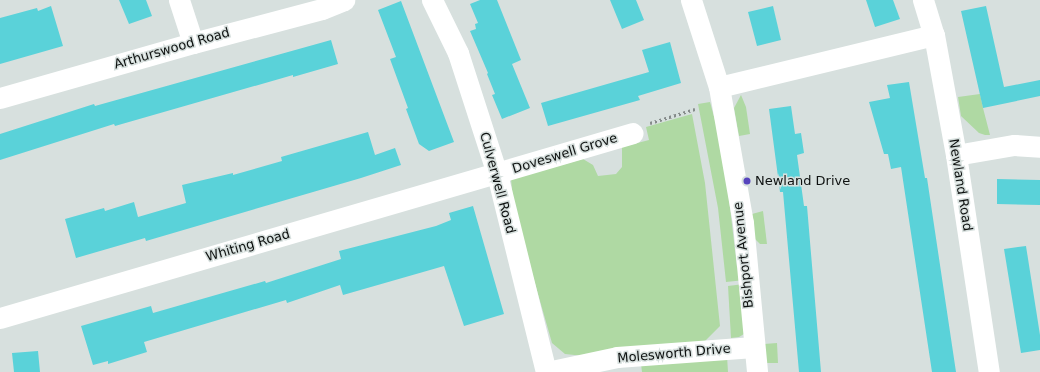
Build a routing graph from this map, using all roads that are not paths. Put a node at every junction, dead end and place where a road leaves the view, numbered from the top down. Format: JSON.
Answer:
{"nodes":[{"id":1,"x":179,"y":0,"type":"edge"},
{"id":2,"x":344,"y":0,"type":"edge"},
{"id":3,"x":432,"y":0,"type":"edge"},
{"id":4,"x":691,"y":0,"type":"edge"},
{"id":5,"x":923,"y":0,"type":"edge"},
{"id":6,"x":934,"y":35,"type":"junction"},
{"id":7,"x":193,"y":43,"type":"junction"},
{"id":8,"x":719,"y":87,"type":"junction"},
{"id":9,"x":0,"y":98,"type":"edge"},
{"id":10,"x":633,"y":133,"type":"road end"},
{"id":11,"x":1040,"y":147,"type":"edge"},
{"id":12,"x":956,"y":155,"type":"junction"},
{"id":13,"x":497,"y":174,"type":"junction"},
{"id":14,"x":0,"y":318,"type":"edge"},
{"id":15,"x":754,"y":347,"type":"junction"},
{"id":16,"x":546,"y":372,"type":"edge"},
{"id":17,"x":757,"y":372,"type":"edge"},
{"id":18,"x":989,"y":372,"type":"edge"}],
"edges":[{"from":1,"to":7,"type":"street"},
{"from":2,"to":7,"type":"street","name":"Arthurswood Road"},
{"from":3,"to":13,"type":"street","name":"Culverwell Road"},
{"from":4,"to":8,"type":"street","name":"Bishport Avenue"},
{"from":5,"to":6,"type":"street","name":"Newland Road"},
{"from":6,"to":8,"type":"street"},
{"from":6,"to":12,"type":"street","name":"Newland Road"},
{"from":7,"to":9,"type":"street","name":"Arthurswood Road"},
{"from":8,"to":15,"type":"street","name":"Bishport Avenue"},
{"from":10,"to":13,"type":"street","name":"Doveswell Grove"},
{"from":11,"to":12,"type":"street"},
{"from":12,"to":18,"type":"street","name":"Newland Road"},
{"from":13,"to":14,"type":"street","name":"Whiting Road"},
{"from":13,"to":16,"type":"street","name":"Culverwell Road"},
{"from":15,"to":16,"type":"street","name":"Molesworth Drive"},
{"from":15,"to":17,"type":"street","name":"Bishport Avenue"}]}
